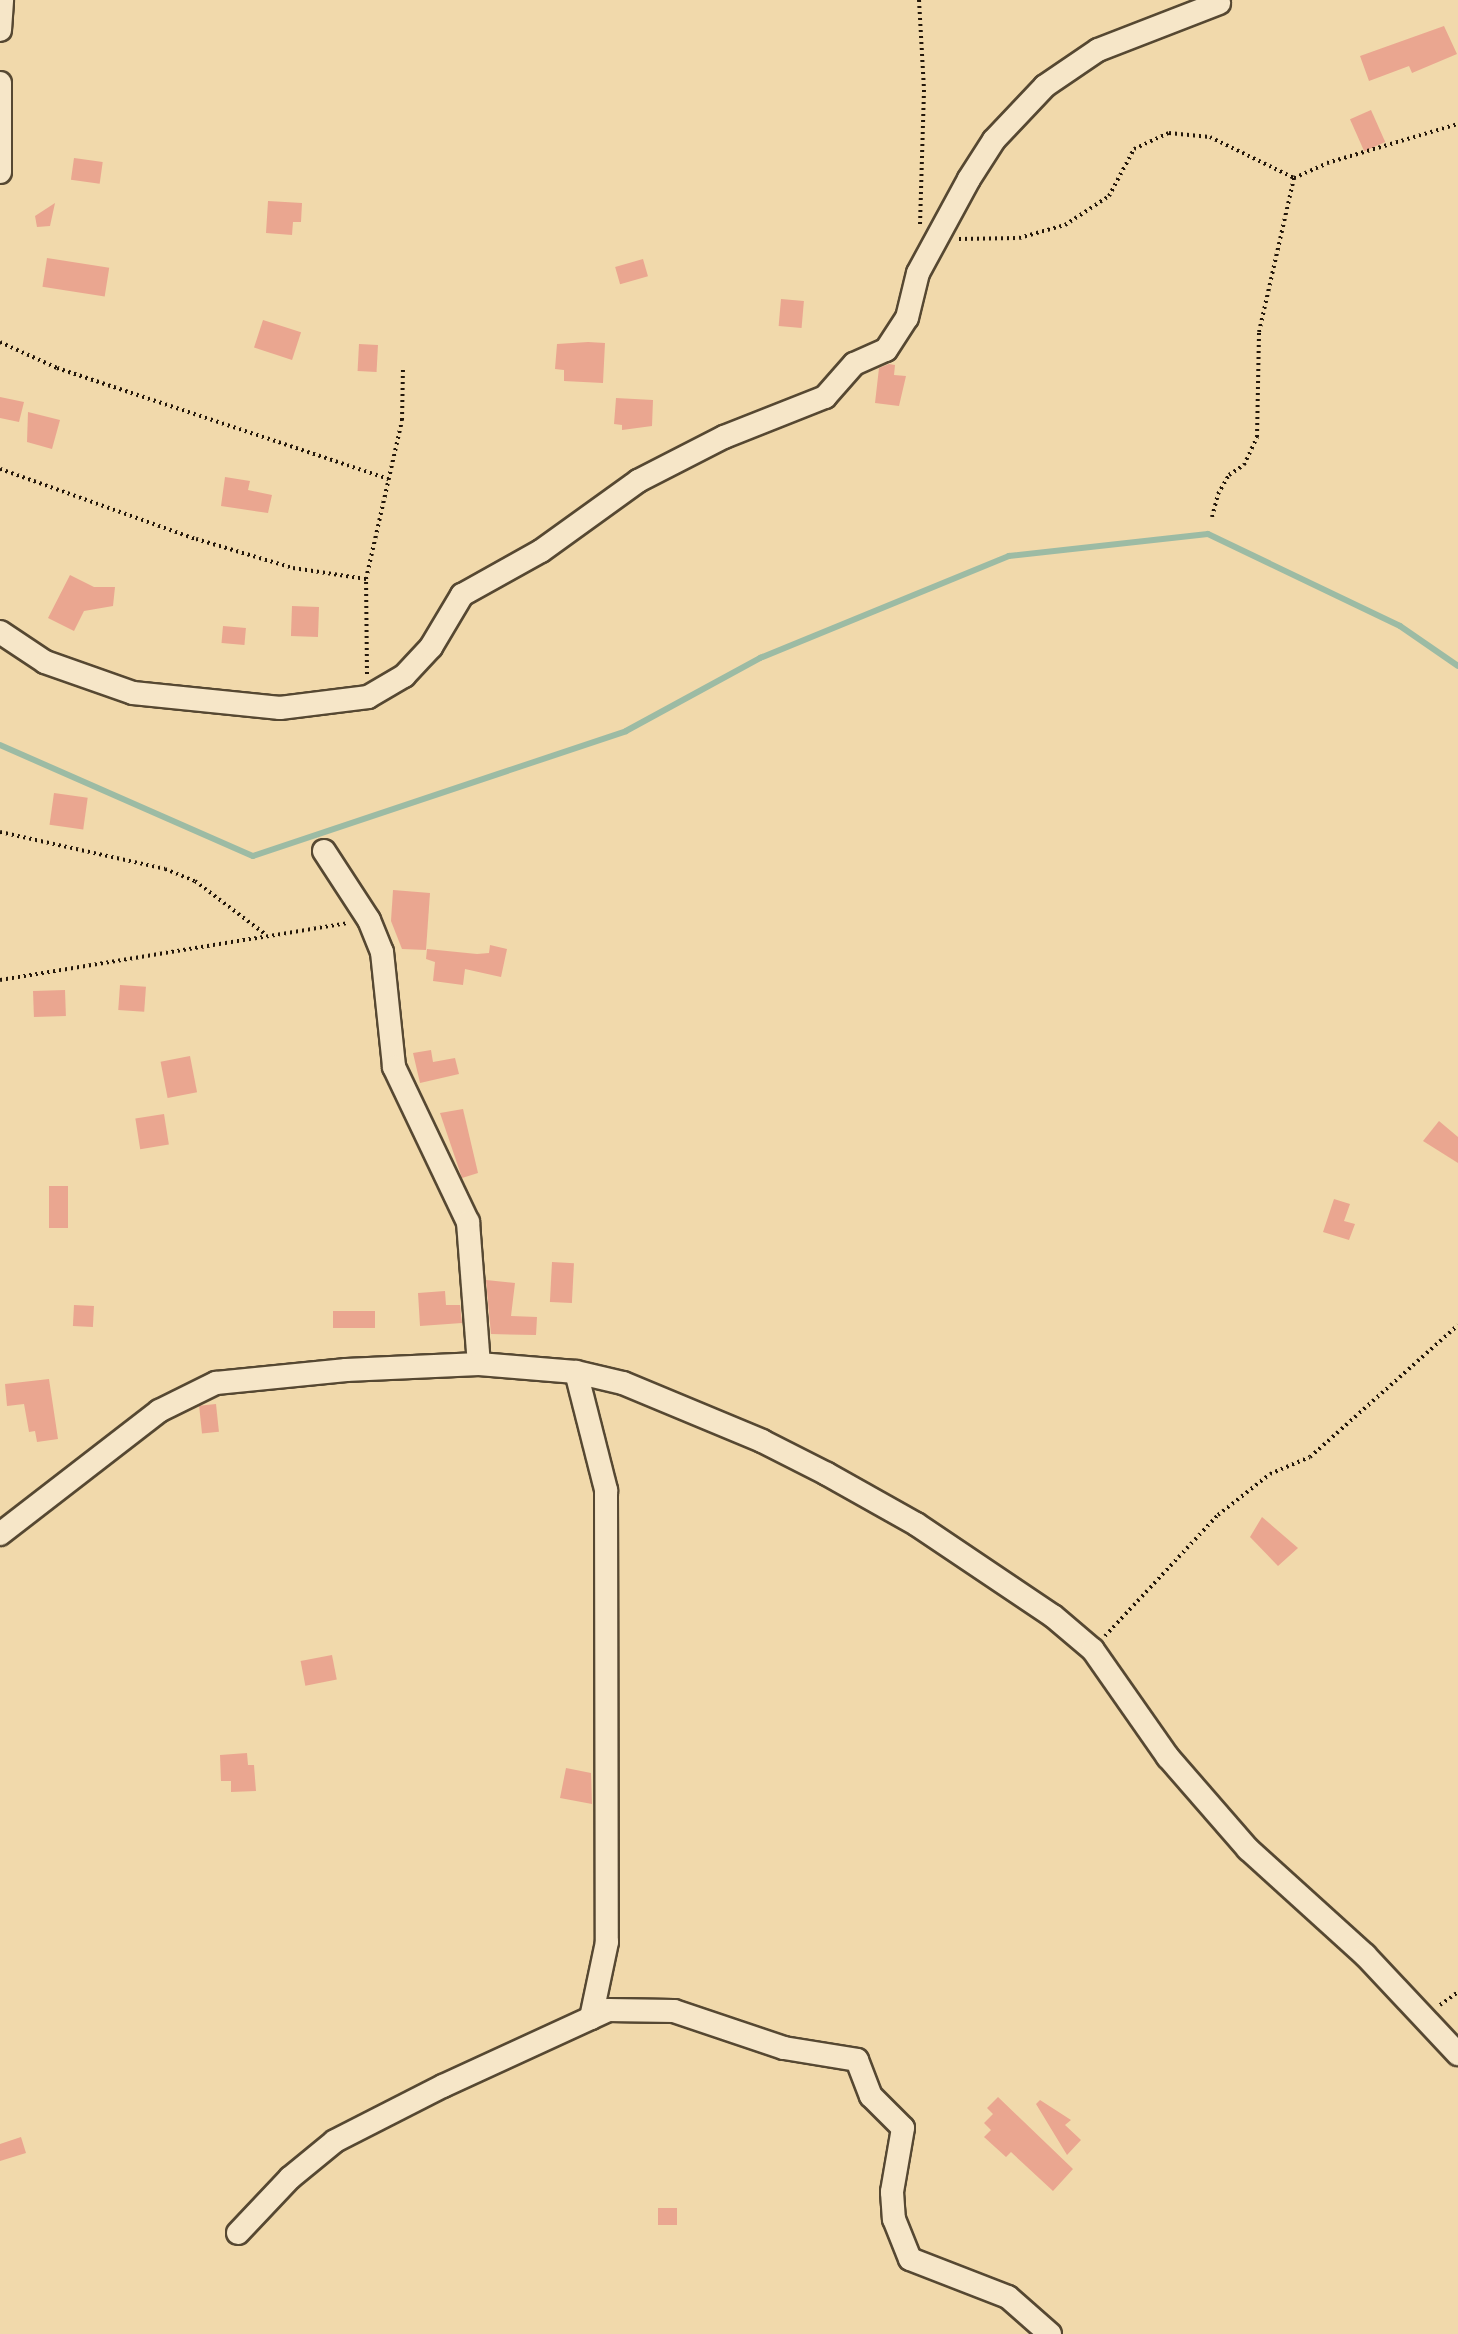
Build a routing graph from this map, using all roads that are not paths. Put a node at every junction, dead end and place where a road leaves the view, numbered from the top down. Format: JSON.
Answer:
{"nodes":[{"id":1,"x":2,"y":0,"type":"edge"},
{"id":2,"x":1219,"y":3,"type":"dead end"},
{"id":3,"x":0,"y":30,"type":"edge"},
{"id":4,"x":0,"y":83,"type":"edge"},
{"id":5,"x":0,"y":172,"type":"edge"},
{"id":6,"x":0,"y":632,"type":"edge"},
{"id":7,"x":324,"y":851,"type":"dead end"},
{"id":8,"x":479,"y":1364,"type":"junction"},
{"id":9,"x":576,"y":1372,"type":"junction"},
{"id":10,"x":0,"y":1534,"type":"edge"},
{"id":11,"x":591,"y":2018,"type":"junction"},
{"id":12,"x":1458,"y":2054,"type":"edge"},
{"id":13,"x":238,"y":2233,"type":"dead end"},
{"id":14,"x":1050,"y":2334,"type":"edge"}],
"edges":[{"from":1,"to":3,"type":"street"},
{"from":2,"to":6,"type":"street"},
{"from":4,"to":5,"type":"street"},
{"from":7,"to":8,"type":"street"},
{"from":8,"to":9,"type":"street"},
{"from":8,"to":10,"type":"street"},
{"from":9,"to":11,"type":"street"},
{"from":9,"to":12,"type":"street"},
{"from":11,"to":13,"type":"street"},
{"from":11,"to":14,"type":"street"}]}
